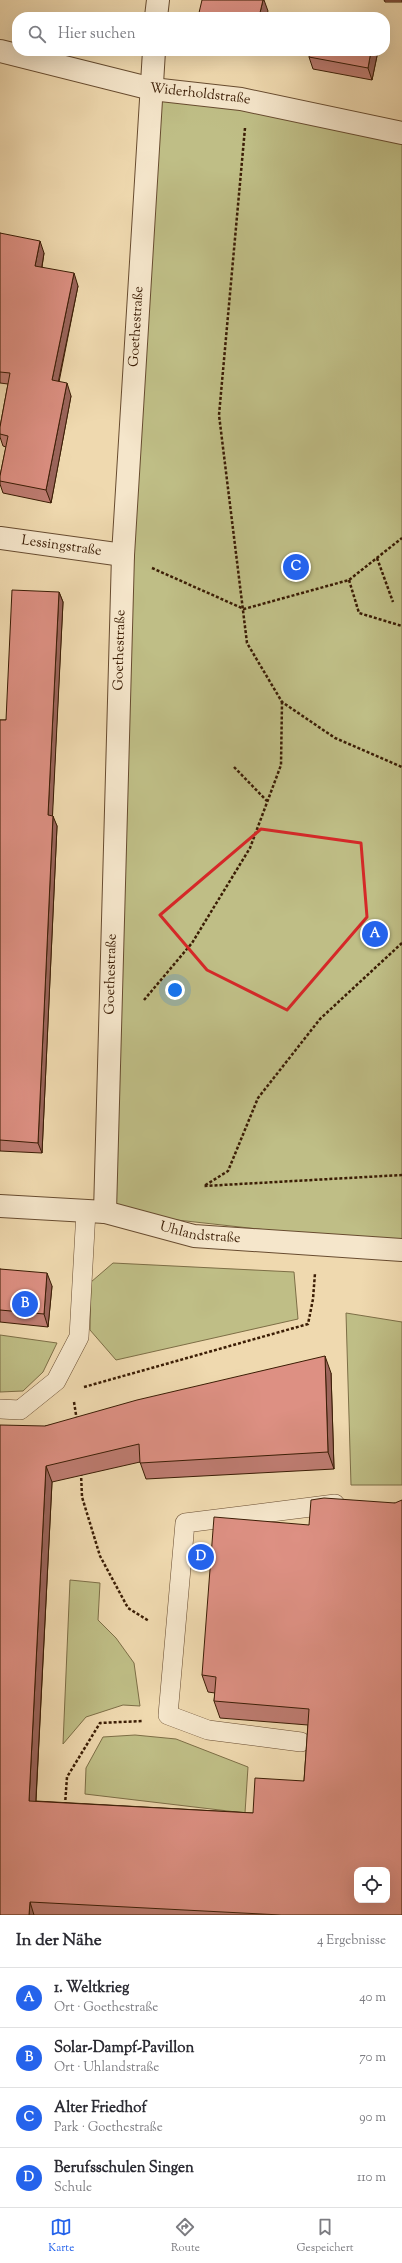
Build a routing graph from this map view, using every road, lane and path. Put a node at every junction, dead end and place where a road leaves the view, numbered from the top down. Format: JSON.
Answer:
{"nodes":[{"id":1,"x":158,"y":0,"type":"edge"},
{"id":2,"x":157,"y":12,"type":"edge"},
{"id":3,"x":0,"y":51,"type":"edge"},
{"id":4,"x":12,"y":54,"type":"edge"},
{"id":5,"x":20,"y":56,"type":"edge"},
{"id":6,"x":154,"y":56,"type":"edge"},
{"id":7,"x":152,"y":89,"type":"junction"},
{"id":8,"x":241,"y":99,"type":"junction"},
{"id":9,"x":402,"y":133,"type":"edge"},
{"id":10,"x":0,"y":538,"type":"edge"},
{"id":11,"x":402,"y":538,"type":"edge"},
{"id":12,"x":123,"y":555,"type":"junction"},
{"id":13,"x":377,"y":558,"type":"junction"},
{"id":14,"x":349,"y":580,"type":"junction"},
{"id":15,"x":393,"y":602,"type":"dead end"},
{"id":16,"x":244,"y":609,"type":"junction"},
{"id":17,"x":402,"y":626,"type":"edge"},
{"id":18,"x":282,"y":702,"type":"junction"},
{"id":19,"x":234,"y":767,"type":"dead end"},
{"id":20,"x":402,"y":767,"type":"edge"},
{"id":21,"x":267,"y":801,"type":"junction"},
{"id":22,"x":402,"y":943,"type":"edge"},
{"id":23,"x":144,"y":1000,"type":"dead end"},
{"id":24,"x":402,"y":1175,"type":"edge"},
{"id":25,"x":0,"y":1206,"type":"edge"},
{"id":26,"x":95,"y":1212,"type":"junction"},
{"id":27,"x":317,"y":1245,"type":"junction"},
{"id":28,"x":402,"y":1250,"type":"edge"},
{"id":29,"x":67,"y":1360,"type":"junction"},
{"id":30,"x":72,"y":1391,"type":"junction"},
{"id":31,"x":0,"y":1409,"type":"edge"},
{"id":32,"x":77,"y":1423,"type":"edge"},
{"id":33,"x":80,"y":1467,"type":"edge"},
{"id":34,"x":354,"y":1505,"type":"edge"},
{"id":35,"x":176,"y":1629,"type":"junction"},
{"id":36,"x":168,"y":1715,"type":"junction"},
{"id":37,"x":301,"y":1742,"type":"dead end"},
{"id":38,"x":64,"y":1810,"type":"edge"}],
"edges":[{"from":1,"to":2,"type":"street"},
{"from":3,"to":4,"type":"street","name":"Widerholdstraße"},
{"from":5,"to":7,"type":"street","name":"Widerholdstraße"},
{"from":6,"to":7,"type":"street","name":"Goethestraße"},
{"from":7,"to":8,"type":"street","name":"Widerholdstraße"},
{"from":7,"to":12,"type":"street","name":"Goethestraße"},
{"from":8,"to":9,"type":"street","name":"Widerholdstraße"},
{"from":8,"to":16,"type":"path"},
{"from":10,"to":12,"type":"street","name":"Lessingstraße"},
{"from":11,"to":13,"type":"path"},
{"from":12,"to":16,"type":"path"},
{"from":12,"to":26,"type":"street","name":"Goethestraße"},
{"from":13,"to":14,"type":"path"},
{"from":13,"to":15,"type":"path"},
{"from":14,"to":16,"type":"path"},
{"from":14,"to":17,"type":"path"},
{"from":16,"to":18,"type":"path"},
{"from":18,"to":20,"type":"path"},
{"from":18,"to":21,"type":"path"},
{"from":19,"to":21,"type":"path"},
{"from":21,"to":23,"type":"path"},
{"from":22,"to":24,"type":"path"},
{"from":25,"to":26,"type":"street","name":"Uhlandstraße"},
{"from":26,"to":27,"type":"street","name":"Uhlandstraße"},
{"from":26,"to":29,"type":"lane"},
{"from":27,"to":28,"type":"street","name":"Uhlandstraße"},
{"from":27,"to":30,"type":"path"},
{"from":29,"to":30,"type":"path"},
{"from":29,"to":31,"type":"lane"},
{"from":30,"to":32,"type":"path"},
{"from":33,"to":35,"type":"path"},
{"from":34,"to":35,"type":"lane"},
{"from":35,"to":36,"type":"lane"},
{"from":36,"to":37,"type":"lane"},
{"from":36,"to":38,"type":"path"}]}
